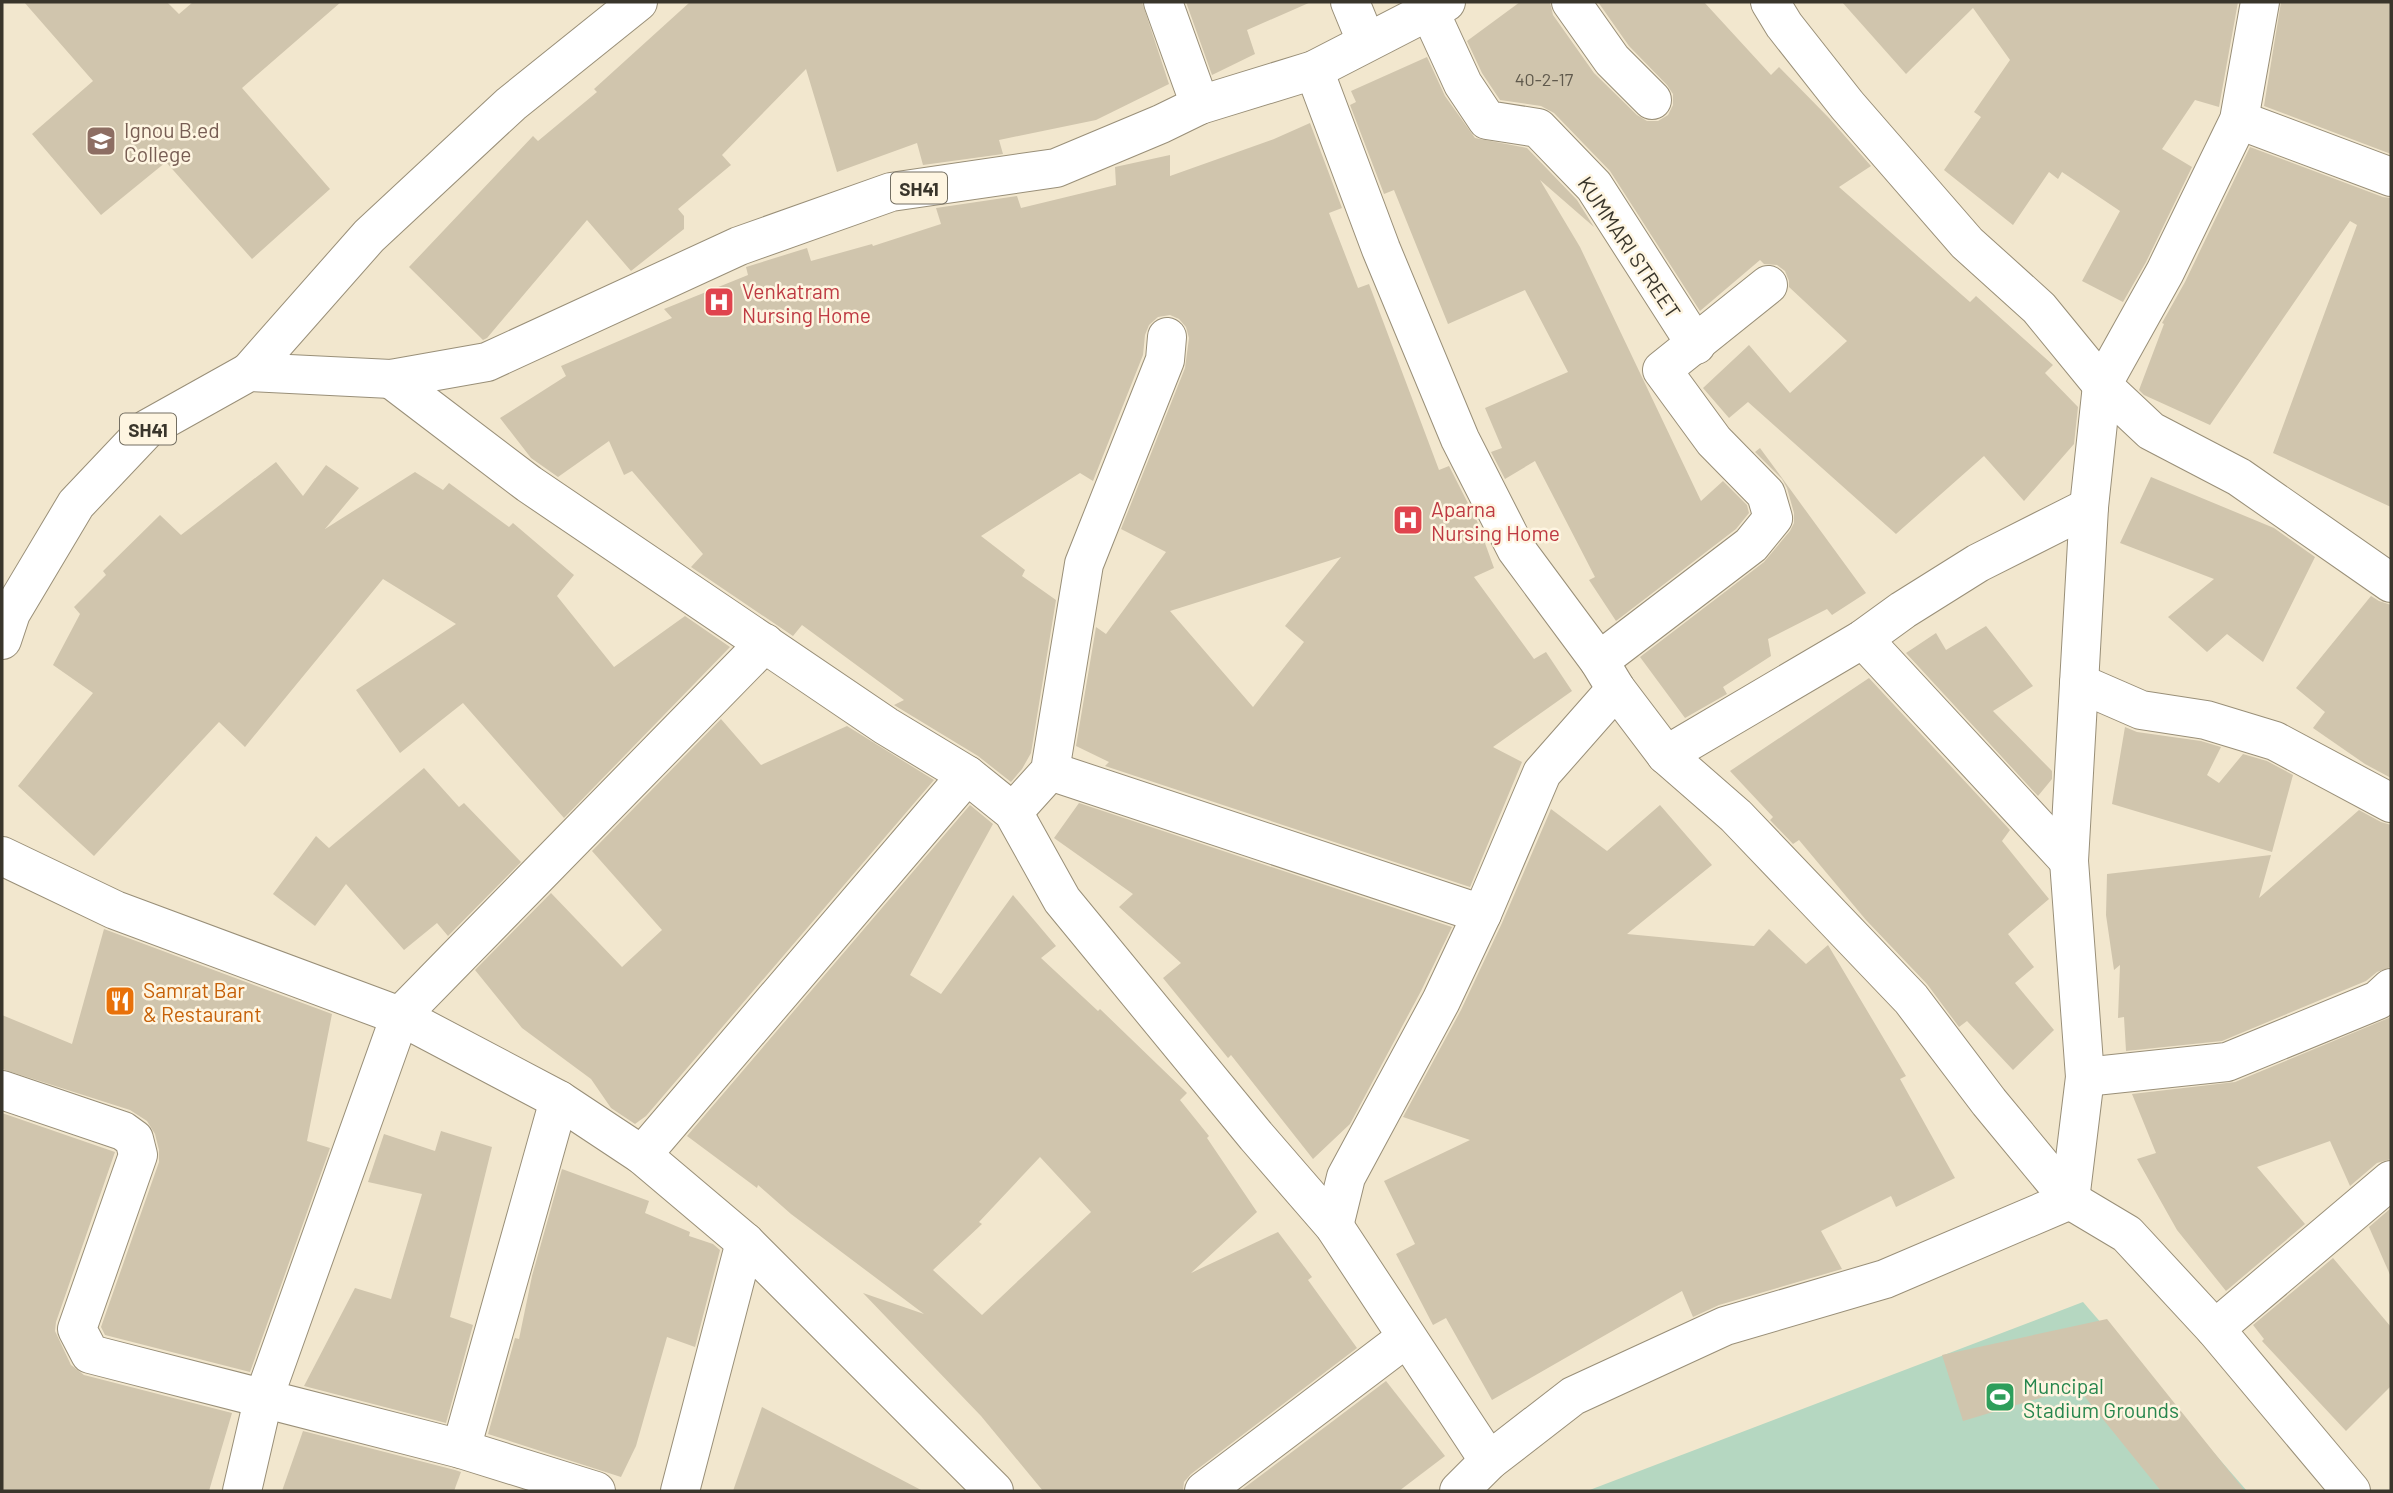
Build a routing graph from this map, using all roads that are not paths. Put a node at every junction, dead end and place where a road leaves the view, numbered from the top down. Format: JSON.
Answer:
{"nodes":[{"id":1,"x":638,"y":2,"type":"edge"},
{"id":2,"x":1163,"y":2,"type":"edge"},
{"id":3,"x":1350,"y":2,"type":"edge"},
{"id":4,"x":1571,"y":2,"type":"edge"},
{"id":5,"x":1770,"y":2,"type":"edge"},
{"id":6,"x":2260,"y":2,"type":"edge"},
{"id":7,"x":1437,"y":6,"type":"edge"},
{"id":8,"x":1366,"y":41,"type":"junction"},
{"id":9,"x":1314,"y":70,"type":"junction"},
{"id":10,"x":1652,"y":100,"type":"dead end"},
{"id":11,"x":1200,"y":105,"type":"junction"},
{"id":12,"x":2239,"y":120,"type":"junction"},
{"id":13,"x":2391,"y":177,"type":"edge"},
{"id":14,"x":1768,"y":285,"type":"dead end"},
{"id":15,"x":1167,"y":337,"type":"dead end"},
{"id":16,"x":1696,"y":345,"type":"junction"},
{"id":17,"x":249,"y":372,"type":"junction"},
{"id":18,"x":391,"y":379,"type":"junction"},
{"id":19,"x":2102,"y":385,"type":"junction"},
{"id":20,"x":2089,"y":507,"type":"junction"},
{"id":21,"x":2391,"y":583,"type":"edge"},
{"id":22,"x":1863,"y":639,"type":"junction"},
{"id":23,"x":2,"y":640,"type":"edge"},
{"id":24,"x":765,"y":643,"type":"junction"},
{"id":25,"x":1608,"y":675,"type":"junction"},
{"id":26,"x":2079,"y":683,"type":"junction"},
{"id":27,"x":1666,"y":755,"type":"junction"},
{"id":28,"x":1050,"y":771,"type":"junction"},
{"id":29,"x":967,"y":775,"type":"junction"},
{"id":30,"x":2391,"y":803,"type":"edge"},
{"id":31,"x":1013,"y":812,"type":"junction"},
{"id":32,"x":2,"y":856,"type":"edge"},
{"id":33,"x":2069,"y":861,"type":"junction"},
{"id":34,"x":1482,"y":914,"type":"junction"},
{"id":35,"x":2391,"y":988,"type":"edge"},
{"id":36,"x":400,"y":1016,"type":"junction"},
{"id":37,"x":2085,"y":1077,"type":"junction"},
{"id":38,"x":2,"y":1090,"type":"edge"},
{"id":39,"x":559,"y":1100,"type":"junction"},
{"id":40,"x":642,"y":1155,"type":"junction"},
{"id":41,"x":2391,"y":1180,"type":"edge"},
{"id":42,"x":2070,"y":1200,"type":"junction"},
{"id":43,"x":1334,"y":1226,"type":"junction"},
{"id":44,"x":745,"y":1242,"type":"junction"},
{"id":45,"x":2215,"y":1329,"type":"junction"},
{"id":46,"x":1406,"y":1338,"type":"junction"},
{"id":47,"x":263,"y":1400,"type":"junction"},
{"id":48,"x":461,"y":1449,"type":"junction"},
{"id":49,"x":1489,"y":1461,"type":"junction"},
{"id":50,"x":243,"y":1491,"type":"edge"},
{"id":51,"x":596,"y":1491,"type":"edge"},
{"id":52,"x":680,"y":1491,"type":"edge"},
{"id":53,"x":994,"y":1491,"type":"edge"},
{"id":54,"x":1204,"y":1491,"type":"edge"},
{"id":55,"x":1459,"y":1491,"type":"edge"},
{"id":56,"x":2351,"y":1491,"type":"edge"}],
"edges":[{"from":1,"to":17,"type":"street"},
{"from":2,"to":11,"type":"street"},
{"from":3,"to":8,"type":"street"},
{"from":4,"to":10,"type":"street"},
{"from":5,"to":19,"type":"street"},
{"from":6,"to":12,"type":"street"},
{"from":7,"to":8,"type":"street","number":"SH41"},
{"from":7,"to":16,"type":"street","name":"KUMMARI STREET"},
{"from":8,"to":9,"type":"street","number":"SH41"},
{"from":9,"to":11,"type":"street","number":"SH41"},
{"from":9,"to":25,"type":"street"},
{"from":11,"to":18,"type":"street","number":"SH41"},
{"from":12,"to":13,"type":"street"},
{"from":12,"to":19,"type":"street"},
{"from":14,"to":16,"type":"street"},
{"from":15,"to":28,"type":"street"},
{"from":16,"to":25,"type":"street"},
{"from":17,"to":18,"type":"street","number":"SH41"},
{"from":17,"to":23,"type":"street","number":"SH41"},
{"from":18,"to":24,"type":"street"},
{"from":19,"to":20,"type":"street"},
{"from":19,"to":21,"type":"street"},
{"from":20,"to":22,"type":"street"},
{"from":20,"to":26,"type":"street"},
{"from":22,"to":27,"type":"street"},
{"from":22,"to":33,"type":"street"},
{"from":24,"to":29,"type":"street"},
{"from":24,"to":36,"type":"street"},
{"from":25,"to":27,"type":"street"},
{"from":25,"to":34,"type":"street"},
{"from":26,"to":30,"type":"street"},
{"from":26,"to":33,"type":"street"},
{"from":27,"to":42,"type":"street"},
{"from":28,"to":31,"type":"street"},
{"from":28,"to":34,"type":"street"},
{"from":29,"to":31,"type":"street"},
{"from":29,"to":40,"type":"street"},
{"from":31,"to":43,"type":"street"},
{"from":32,"to":36,"type":"street"},
{"from":33,"to":37,"type":"street"},
{"from":34,"to":43,"type":"street"},
{"from":35,"to":37,"type":"street"},
{"from":36,"to":39,"type":"street"},
{"from":36,"to":47,"type":"street"},
{"from":37,"to":42,"type":"street"},
{"from":38,"to":47,"type":"street"},
{"from":39,"to":40,"type":"street"},
{"from":39,"to":48,"type":"street"},
{"from":40,"to":44,"type":"street"},
{"from":41,"to":45,"type":"street"},
{"from":42,"to":45,"type":"street"},
{"from":42,"to":49,"type":"street"},
{"from":43,"to":46,"type":"street"},
{"from":44,"to":52,"type":"street"},
{"from":44,"to":53,"type":"street"},
{"from":45,"to":56,"type":"street"},
{"from":46,"to":49,"type":"street"},
{"from":46,"to":54,"type":"street"},
{"from":47,"to":48,"type":"street"},
{"from":47,"to":50,"type":"street"},
{"from":48,"to":51,"type":"street"},
{"from":49,"to":55,"type":"street"}]}
